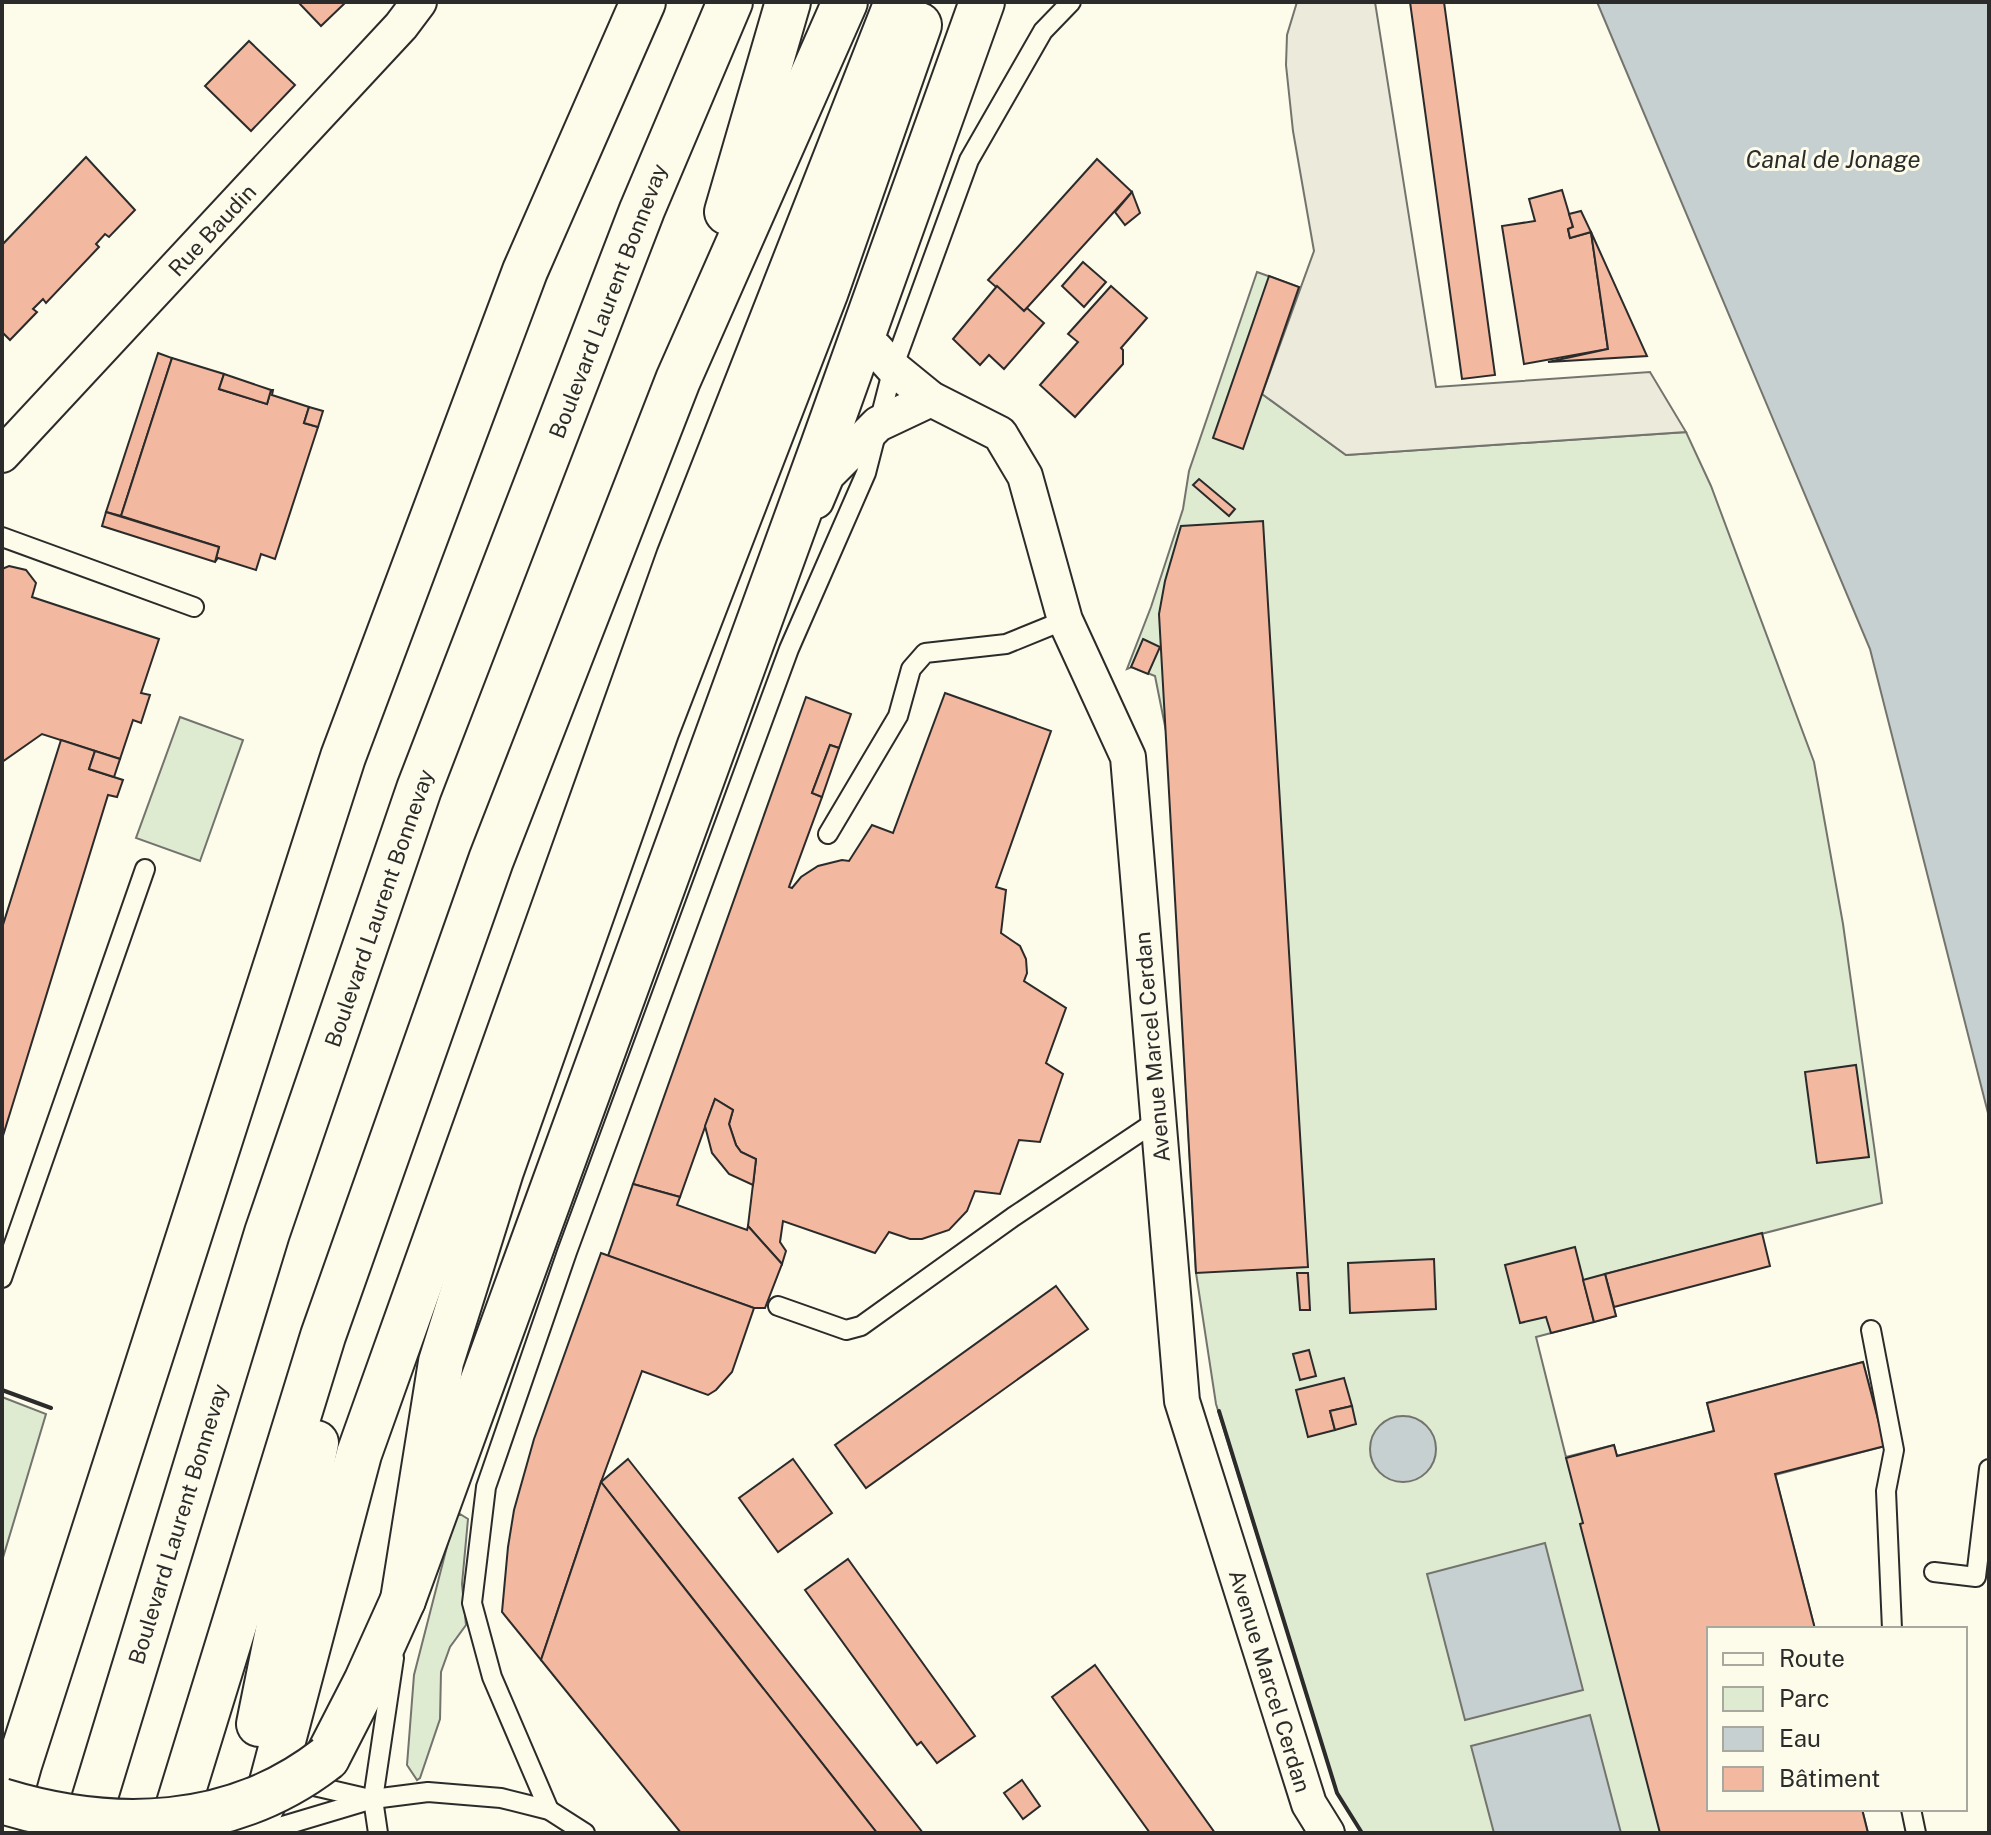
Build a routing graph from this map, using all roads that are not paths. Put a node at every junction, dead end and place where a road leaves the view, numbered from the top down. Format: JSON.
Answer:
{"nodes":[{"id":1,"x":419,"y":2,"type":"edge"},
{"id":2,"x":643,"y":2,"type":"edge"},
{"id":3,"x":730,"y":2,"type":"edge"},
{"id":4,"x":788,"y":2,"type":"edge"},
{"id":5,"x":845,"y":2,"type":"edge"},
{"id":6,"x":897,"y":2,"type":"edge"},
{"id":7,"x":927,"y":2,"type":"edge"},
{"id":8,"x":982,"y":2,"type":"edge"},
{"id":9,"x":1071,"y":2,"type":"edge"},
{"id":10,"x":858,"y":343,"type":"junction"},
{"id":11,"x":893,"y":368,"type":"junction"},
{"id":12,"x":678,"y":380,"type":"junction"},
{"id":13,"x":931,"y":399,"type":"junction"},
{"id":14,"x":878,"y":424,"type":"junction"},
{"id":15,"x":2,"y":455,"type":"edge"},
{"id":16,"x":2,"y":537,"type":"edge"},
{"id":17,"x":784,"y":552,"type":"junction"},
{"id":18,"x":194,"y":607,"type":"dead end"},
{"id":19,"x":1065,"y":620,"type":"junction"},
{"id":20,"x":828,"y":834,"type":"dead end"},
{"id":21,"x":145,"y":869,"type":"dead end"},
{"id":22,"x":1158,"y":1120,"type":"junction"},
{"id":23,"x":2,"y":1278,"type":"edge"},
{"id":24,"x":778,"y":1306,"type":"dead end"},
{"id":25,"x":1871,"y":1330,"type":"dead end"},
{"id":26,"x":323,"y":1336,"type":"junction"},
{"id":27,"x":1989,"y":1469,"type":"edge"},
{"id":28,"x":1934,"y":1572,"type":"dead end"},
{"id":29,"x":403,"y":1600,"type":"junction"},
{"id":30,"x":1892,"y":1627,"type":"edge"},
{"id":31,"x":312,"y":1770,"type":"junction"},
{"id":32,"x":8,"y":1785,"type":"edge"},
{"id":33,"x":373,"y":1799,"type":"junction"},
{"id":34,"x":549,"y":1810,"type":"junction"},
{"id":35,"x":1911,"y":1811,"type":"edge"},
{"id":36,"x":2,"y":1827,"type":"edge"},
{"id":37,"x":267,"y":1830,"type":"edge"},
{"id":38,"x":12,"y":1833,"type":"edge"},
{"id":39,"x":84,"y":1833,"type":"edge"},
{"id":40,"x":170,"y":1833,"type":"edge"},
{"id":41,"x":241,"y":1833,"type":"edge"},
{"id":42,"x":259,"y":1833,"type":"edge"},
{"id":43,"x":379,"y":1833,"type":"edge"},
{"id":44,"x":585,"y":1833,"type":"edge"},
{"id":45,"x":1327,"y":1833,"type":"edge"},
{"id":46,"x":1916,"y":1833,"type":"edge"}],
"edges":[{"from":1,"to":15,"type":"street","name":"Rue Baudin"},
{"from":2,"to":32,"type":"main road"},
{"from":3,"to":39,"type":"main road","name":"Boulevard Laurent Bonnevay"},
{"from":4,"to":12,"type":"main road"},
{"from":5,"to":12,"type":"main road"},
{"from":6,"to":37,"type":"main road"},
{"from":7,"to":29,"type":"main road"},
{"from":8,"to":10,"type":"main road"},
{"from":9,"to":11,"type":"lane"},
{"from":10,"to":11,"type":"street","name":"Avenue Marcel Cerdan"},
{"from":10,"to":17,"type":"main road"},
{"from":11,"to":13,"type":"street","name":"Avenue Marcel Cerdan"},
{"from":11,"to":14,"type":"lane"},
{"from":12,"to":26,"type":"main road"},
{"from":13,"to":14,"type":"street"},
{"from":13,"to":19,"type":"street","name":"Avenue Marcel Cerdan"},
{"from":14,"to":17,"type":"street"},
{"from":14,"to":34,"type":"lane"},
{"from":16,"to":18,"type":"lane"},
{"from":17,"to":29,"type":"main road"},
{"from":19,"to":20,"type":"lane"},
{"from":19,"to":22,"type":"street","name":"Avenue Marcel Cerdan"},
{"from":21,"to":23,"type":"lane"},
{"from":22,"to":24,"type":"lane"},
{"from":22,"to":45,"type":"street","name":"Avenue Marcel Cerdan"},
{"from":25,"to":30,"type":"lane"},
{"from":26,"to":40,"type":"main road"},
{"from":26,"to":41,"type":"main road"},
{"from":27,"to":28,"type":"lane"},
{"from":29,"to":31,"type":"main road"},
{"from":29,"to":33,"type":"lane"},
{"from":31,"to":32,"type":"main road","bridge":true},
{"from":31,"to":33,"type":"lane"},
{"from":32,"to":36,"type":"main road"},
{"from":33,"to":34,"type":"lane"},
{"from":33,"to":37,"type":"lane"},
{"from":33,"to":43,"type":"lane"},
{"from":34,"to":44,"type":"lane"},
{"from":35,"to":46,"type":"lane"},
{"from":36,"to":38,"type":"lane"},
{"from":37,"to":42,"type":"lane"}]}
